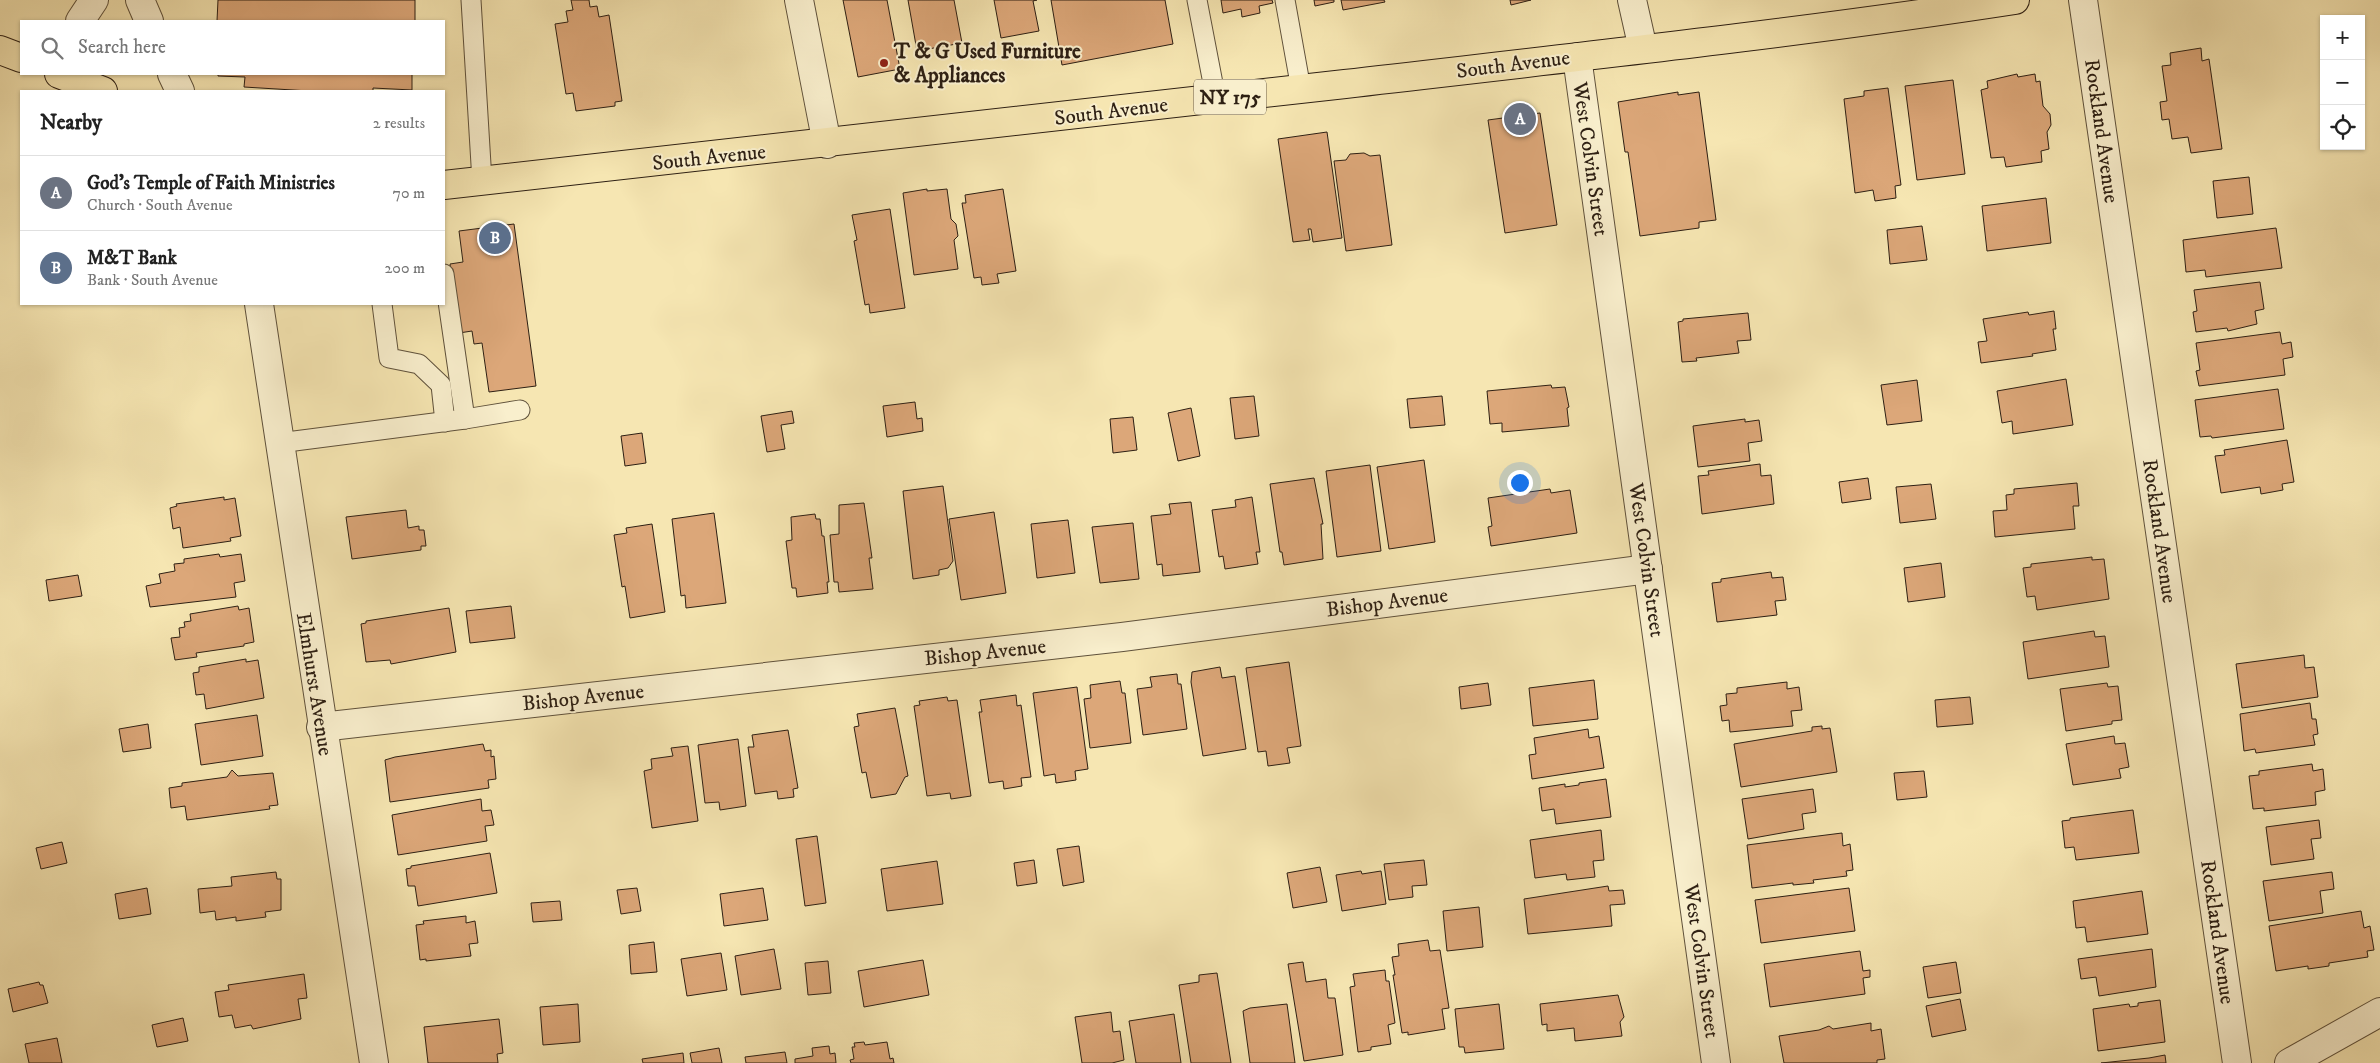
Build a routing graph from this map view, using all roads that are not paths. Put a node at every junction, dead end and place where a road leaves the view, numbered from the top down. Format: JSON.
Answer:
{"nodes":[{"id":1,"x":94,"y":0,"type":"edge"},
{"id":2,"x":140,"y":0,"type":"edge"},
{"id":3,"x":471,"y":0,"type":"edge"},
{"id":4,"x":799,"y":0,"type":"edge"},
{"id":5,"x":1197,"y":0,"type":"edge"},
{"id":6,"x":1285,"y":0,"type":"edge"},
{"id":7,"x":1632,"y":0,"type":"edge"},
{"id":8,"x":2015,"y":0,"type":"edge"},
{"id":9,"x":2083,"y":0,"type":"edge"},
{"id":10,"x":81,"y":20,"type":"edge"},
{"id":11,"x":149,"y":20,"type":"edge"},
{"id":12,"x":1643,"y":49,"type":"junction"},
{"id":13,"x":1577,"y":57,"type":"junction"},
{"id":14,"x":63,"y":75,"type":"edge"},
{"id":15,"x":172,"y":75,"type":"edge"},
{"id":16,"x":1301,"y":89,"type":"junction"},
{"id":17,"x":100,"y":90,"type":"edge"},
{"id":18,"x":180,"y":90,"type":"edge"},
{"id":19,"x":1216,"y":99,"type":"junction"},
{"id":20,"x":827,"y":144,"type":"junction"},
{"id":21,"x":482,"y":181,"type":"junction"},
{"id":22,"x":445,"y":185,"type":"edge"},
{"id":23,"x":445,"y":281,"type":"edge"},
{"id":24,"x":259,"y":305,"type":"edge"},
{"id":25,"x":382,"y":305,"type":"edge"},
{"id":26,"x":520,"y":410,"type":"dead end"},
{"id":27,"x":465,"y":420,"type":"junction"},
{"id":28,"x":445,"y":422,"type":"junction"},
{"id":29,"x":280,"y":443,"type":"junction"},
{"id":30,"x":1648,"y":569,"type":"junction"},
{"id":31,"x":322,"y":727,"type":"junction"},
{"id":32,"x":2380,"y":1012,"type":"edge"},
{"id":33,"x":374,"y":1063,"type":"edge"},
{"id":34,"x":1716,"y":1063,"type":"edge"},
{"id":35,"x":2236,"y":1063,"type":"edge"},
{"id":36,"x":2290,"y":1063,"type":"edge"}],
"edges":[{"from":1,"to":10,"type":"street"},
{"from":2,"to":11,"type":"street"},
{"from":3,"to":21,"type":"lane"},
{"from":4,"to":20,"type":"street"},
{"from":5,"to":19,"type":"lane"},
{"from":6,"to":16,"type":"lane"},
{"from":7,"to":12,"type":"street"},
{"from":8,"to":12,"type":"main road","name":"South Avenue","number":"NY 175"},
{"from":9,"to":35,"type":"street","name":"Rockland Avenue"},
{"from":12,"to":13,"type":"main road","name":"South Avenue","number":"NY 175"},
{"from":13,"to":16,"type":"main road","name":"South Avenue","number":"NY 175"},
{"from":13,"to":30,"type":"street","name":"West Colvin Street"},
{"from":14,"to":17,"type":"main road"},
{"from":15,"to":18,"type":"street"},
{"from":16,"to":19,"type":"main road","name":"South Avenue","number":"NY 175"},
{"from":19,"to":20,"type":"main road","name":"South Avenue","number":"NY 175"},
{"from":20,"to":21,"type":"main road","name":"South Avenue","number":"NY 175"},
{"from":21,"to":22,"type":"main road","name":"South Avenue","number":"NY 175"},
{"from":23,"to":27,"type":"lane"},
{"from":24,"to":29,"type":"street","name":"Elmhurst Avenue"},
{"from":25,"to":28,"type":"lane"},
{"from":26,"to":27,"type":"lane"},
{"from":27,"to":28,"type":"lane"},
{"from":28,"to":29,"type":"lane"},
{"from":29,"to":31,"type":"street","name":"Elmhurst Avenue"},
{"from":30,"to":31,"type":"street","name":"Bishop Avenue"},
{"from":30,"to":34,"type":"street","name":"West Colvin Street"},
{"from":31,"to":33,"type":"street","name":"Elmhurst Avenue"},
{"from":32,"to":36,"type":"street"}]}
